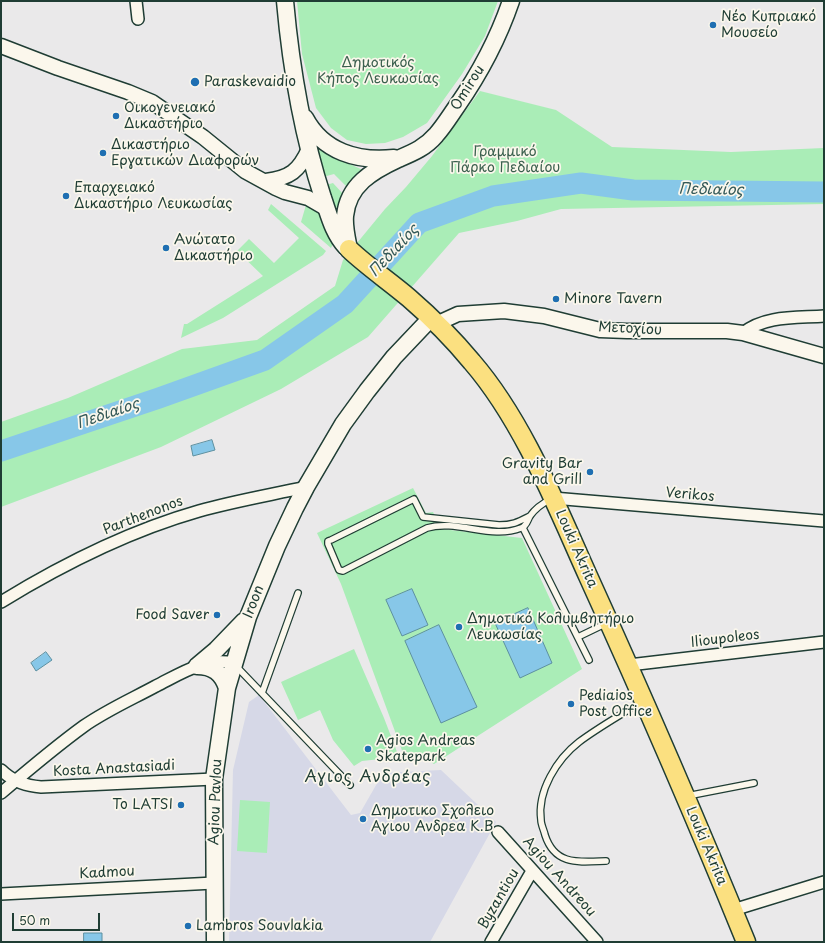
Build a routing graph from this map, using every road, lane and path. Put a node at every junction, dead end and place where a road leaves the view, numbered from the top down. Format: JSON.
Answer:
{"nodes":[{"id":1,"x":136,"y":1,"type":"edge"},
{"id":2,"x":285,"y":1,"type":"edge"},
{"id":3,"x":511,"y":1,"type":"edge"},
{"id":4,"x":138,"y":19,"type":"dead end"},
{"id":5,"x":1,"y":46,"type":"edge"},
{"id":6,"x":299,"y":106,"type":"junction"},
{"id":7,"x":309,"y":149,"type":"junction"},
{"id":8,"x":403,"y":157,"type":"junction"},
{"id":9,"x":266,"y":181,"type":"junction"},
{"id":10,"x":327,"y":209,"type":"junction"},
{"id":11,"x":350,"y":250,"type":"junction"},
{"id":12,"x":824,"y":316,"type":"edge"},
{"id":13,"x":434,"y":321,"type":"junction"},
{"id":14,"x":743,"y":333,"type":"junction"},
{"id":15,"x":824,"y":356,"type":"edge"},
{"id":16,"x":306,"y":487,"type":"junction"},
{"id":17,"x":553,"y":498,"type":"junction"},
{"id":18,"x":530,"y":516,"type":"junction"},
{"id":19,"x":824,"y":521,"type":"edge"},
{"id":20,"x":523,"y":528,"type":"junction"},
{"id":21,"x":298,"y":593,"type":"dead end"},
{"id":22,"x":1,"y":602,"type":"edge"},
{"id":23,"x":248,"y":617,"type":"junction"},
{"id":24,"x":609,"y":622,"type":"junction"},
{"id":25,"x":578,"y":637,"type":"junction"},
{"id":26,"x":824,"y":642,"type":"edge"},
{"id":27,"x":589,"y":660,"type":"dead end"},
{"id":28,"x":233,"y":663,"type":"junction"},
{"id":29,"x":629,"y":665,"type":"junction"},
{"id":30,"x":197,"y":666,"type":"junction"},
{"id":31,"x":227,"y":688,"type":"junction"},
{"id":32,"x":262,"y":692,"type":"junction"},
{"id":33,"x":644,"y":700,"type":"junction"},
{"id":34,"x":1,"y":770,"type":"edge"},
{"id":35,"x":214,"y":779,"type":"junction"},
{"id":36,"x":16,"y":781,"type":"junction"},
{"id":37,"x":754,"y":783,"type":"dead end"},
{"id":38,"x":350,"y":785,"type":"dead end"},
{"id":39,"x":1,"y":793,"type":"edge"},
{"id":40,"x":685,"y":796,"type":"junction"},
{"id":41,"x":498,"y":832,"type":"dead end"},
{"id":42,"x":606,"y":861,"type":"dead end"},
{"id":43,"x":532,"y":871,"type":"junction"},
{"id":44,"x":824,"y":882,"type":"edge"},
{"id":45,"x":214,"y":883,"type":"junction"},
{"id":46,"x":1,"y":894,"type":"edge"},
{"id":47,"x":731,"y":905,"type":"junction"},
{"id":48,"x":214,"y":942,"type":"edge"},
{"id":49,"x":491,"y":942,"type":"edge"},
{"id":50,"x":597,"y":942,"type":"edge"},
{"id":51,"x":746,"y":942,"type":"edge"}],
"edges":[{"from":1,"to":4,"type":"street"},
{"from":2,"to":6,"type":"main road"},
{"from":3,"to":8,"type":"main road","name":"Omirou"},
{"from":5,"to":9,"type":"street"},
{"from":6,"to":7,"type":"main road"},
{"from":6,"to":8,"type":"main road","name":"Omirou"},
{"from":7,"to":9,"type":"street"},
{"from":7,"to":10,"type":"main road"},
{"from":8,"to":11,"type":"main road","name":"Omirou"},
{"from":9,"to":10,"type":"street"},
{"from":10,"to":11,"type":"main road"},
{"from":11,"to":13,"type":"main road","name":"Louki Akrita"},
{"from":12,"to":14,"type":"street"},
{"from":13,"to":14,"type":"street","name":"Μετοχίου"},
{"from":13,"to":16,"type":"main road","name":"Iroon"},
{"from":13,"to":17,"type":"main road","name":"Louki Akrita"},
{"from":14,"to":15,"type":"street","name":"Μετοχίου"},
{"from":16,"to":22,"type":"street","name":"Parthenonos"},
{"from":16,"to":23,"type":"main road","name":"Iroon"},
{"from":17,"to":18,"type":"lane"},
{"from":17,"to":19,"type":"street","name":"Verikos"},
{"from":17,"to":24,"type":"main road","name":"Louki Akrita"},
{"from":18,"to":20,"type":"lane"},
{"from":18,"to":20,"type":"lane"},
{"from":20,"to":25,"type":"lane"},
{"from":21,"to":32,"type":"lane"},
{"from":23,"to":28,"type":"main road","name":"Iroon"},
{"from":23,"to":30,"type":"main road"},
{"from":24,"to":25,"type":"lane"},
{"from":24,"to":29,"type":"main road","name":"Louki Akrita"},
{"from":25,"to":27,"type":"lane"},
{"from":26,"to":29,"type":"street","name":"Ilioupoleos"},
{"from":28,"to":30,"type":"street"},
{"from":28,"to":31,"type":"main road","name":"Agiou Pavlou"},
{"from":28,"to":32,"type":"lane"},
{"from":29,"to":33,"type":"main road","name":"Louki Akrita"},
{"from":30,"to":31,"type":"main road"},
{"from":30,"to":36,"type":"street"},
{"from":31,"to":35,"type":"main road","name":"Agiou Pavlou"},
{"from":32,"to":38,"type":"lane"},
{"from":33,"to":40,"type":"main road","name":"Louki Akrita"},
{"from":33,"to":42,"type":"lane"},
{"from":34,"to":36,"type":"street"},
{"from":35,"to":36,"type":"street","name":"Kosta Anastasiadi"},
{"from":35,"to":45,"type":"main road","name":"Agiou Pavlou"},
{"from":36,"to":39,"type":"street"},
{"from":37,"to":40,"type":"lane"},
{"from":40,"to":47,"type":"main road","name":"Louki Akrita"},
{"from":41,"to":43,"type":"street","name":"Agiou Andreou"},
{"from":43,"to":49,"type":"street","name":"Byzantiou"},
{"from":43,"to":50,"type":"street","name":"Agiou Andreou"},
{"from":44,"to":47,"type":"street"},
{"from":45,"to":46,"type":"street","name":"Kadmou"},
{"from":45,"to":48,"type":"main road","name":"Agiou Pavlou"},
{"from":47,"to":51,"type":"main road","name":"Louki Akrita"}]}
